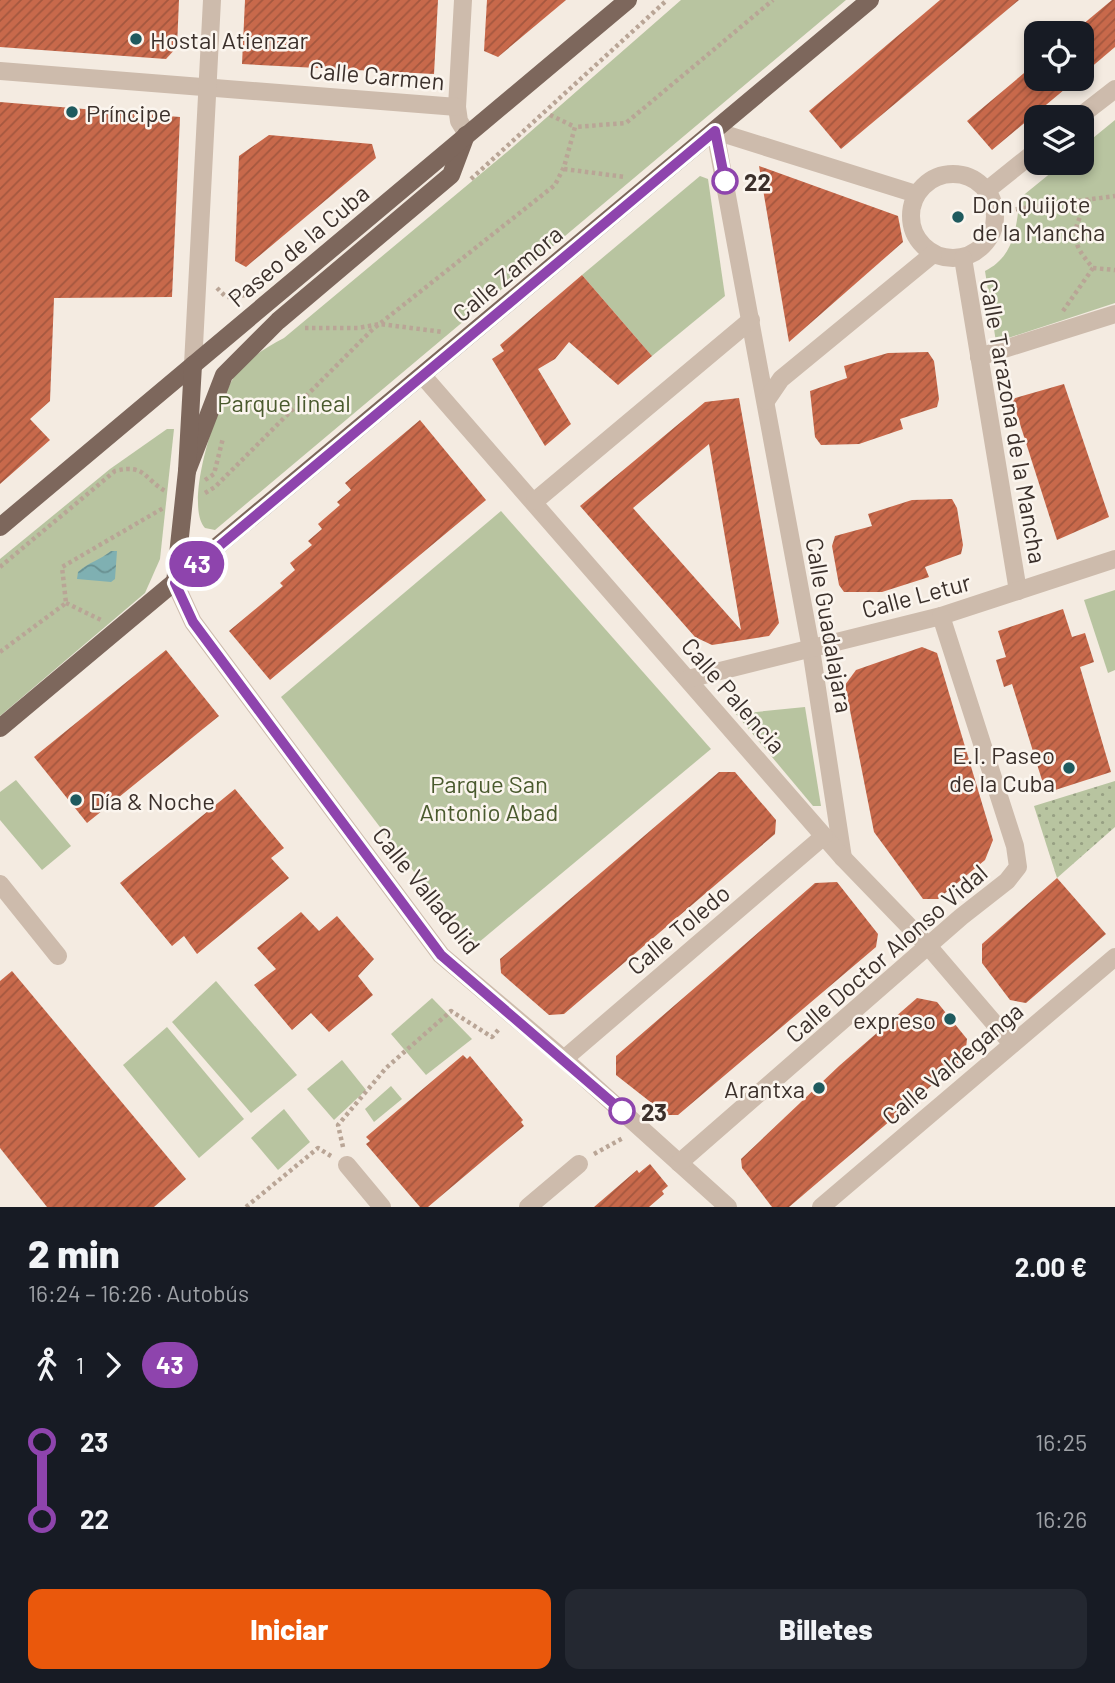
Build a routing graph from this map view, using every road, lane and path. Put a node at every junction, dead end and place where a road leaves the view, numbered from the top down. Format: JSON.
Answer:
{"nodes":[{"id":1,"x":212,"y":0,"type":"edge"},
{"id":2,"x":463,"y":0,"type":"edge"},
{"id":3,"x":628,"y":0,"type":"edge"},
{"id":4,"x":773,"y":0,"type":"edge"},
{"id":5,"x":870,"y":0,"type":"edge"},
{"id":6,"x":0,"y":71,"type":"edge"},
{"id":7,"x":209,"y":86,"type":"junction"},
{"id":8,"x":1115,"y":89,"type":"edge"},
{"id":9,"x":1094,"y":105,"type":"edge"},
{"id":10,"x":457,"y":107,"type":"junction"},
{"id":11,"x":550,"y":115,"type":"dead end"},
{"id":12,"x":575,"y":127,"type":"junction"},
{"id":13,"x":715,"y":131,"type":"junction"},
{"id":14,"x":467,"y":134,"type":"junction"},
{"id":15,"x":1024,"y":161,"type":"edge"},
{"id":16,"x":563,"y":169,"type":"junction"},
{"id":17,"x":625,"y":177,"type":"dead end"},
{"id":18,"x":986,"y":191,"type":"junction"},
{"id":19,"x":916,"y":194,"type":"junction"},
{"id":20,"x":1115,"y":196,"type":"edge"},
{"id":21,"x":1089,"y":199,"type":"junction"},
{"id":22,"x":995,"y":212,"type":"junction"},
{"id":23,"x":933,"y":254,"type":"junction"},
{"id":24,"x":963,"y":258,"type":"junction"},
{"id":25,"x":1093,"y":268,"type":"junction"},
{"id":26,"x":1115,"y":270,"type":"edge"},
{"id":27,"x":217,"y":276,"type":"dead end"},
{"id":28,"x":261,"y":307,"type":"junction"},
{"id":29,"x":1115,"y":314,"type":"edge"},
{"id":30,"x":751,"y":320,"type":"junction"},
{"id":31,"x":380,"y":324,"type":"junction"},
{"id":32,"x":305,"y":328,"type":"dead end"},
{"id":33,"x":446,"y":332,"type":"dead end"},
{"id":34,"x":1047,"y":335,"type":"junction"},
{"id":35,"x":979,"y":357,"type":"junction"},
{"id":36,"x":193,"y":365,"type":"junction"},
{"id":37,"x":423,"y":376,"type":"junction"},
{"id":38,"x":766,"y":401,"type":"junction"},
{"id":39,"x":187,"y":471,"type":"junction"},
{"id":40,"x":199,"y":496,"type":"dead end"},
{"id":41,"x":535,"y":501,"type":"junction"},
{"id":42,"x":166,"y":507,"type":"dead end"},
{"id":43,"x":0,"y":527,"type":"edge"},
{"id":44,"x":1115,"y":559,"type":"edge"},
{"id":45,"x":175,"y":583,"type":"junction"},
{"id":46,"x":1018,"y":591,"type":"junction"},
{"id":47,"x":66,"y":603,"type":"junction"},
{"id":48,"x":941,"y":616,"type":"junction"},
{"id":49,"x":101,"y":620,"type":"dead end"},
{"id":50,"x":811,"y":649,"type":"junction"},
{"id":51,"x":0,"y":652,"type":"edge"},
{"id":52,"x":688,"y":680,"type":"junction"},
{"id":53,"x":0,"y":728,"type":"edge"},
{"id":54,"x":824,"y":836,"type":"junction"},
{"id":55,"x":843,"y":858,"type":"junction"},
{"id":56,"x":0,"y":884,"type":"edge"},
{"id":57,"x":929,"y":947,"type":"junction"},
{"id":58,"x":58,"y":956,"type":"dead end"},
{"id":59,"x":1115,"y":957,"type":"edge"},
{"id":60,"x":511,"y":1016,"type":"junction"},
{"id":61,"x":1012,"y":1044,"type":"junction"},
{"id":62,"x":564,"y":1059,"type":"junction"},
{"id":63,"x":641,"y":1128,"type":"junction"},
{"id":64,"x":679,"y":1163,"type":"junction"},
{"id":65,"x":579,"y":1164,"type":"joint"},
{"id":66,"x":347,"y":1165,"type":"junction"},
{"id":67,"x":246,"y":1207,"type":"edge"},
{"id":68,"x":382,"y":1207,"type":"edge"},
{"id":69,"x":528,"y":1207,"type":"edge"},
{"id":70,"x":728,"y":1207,"type":"edge"},
{"id":71,"x":821,"y":1207,"type":"edge"}],
"edges":[{"from":1,"to":7,"type":"street"},
{"from":2,"to":10,"type":"street"},
{"from":3,"to":14,"type":"main road","name":"Paseo de la Cuba"},
{"from":4,"to":12,"type":"path"},
{"from":5,"to":13,"type":"main road","name":"Calle Zamora"},
{"from":6,"to":7,"type":"street","name":"Calle Carmen"},
{"from":7,"to":10,"type":"street","name":"Calle Carmen"},
{"from":7,"to":36,"type":"street"},
{"from":8,"to":9,"type":"street"},
{"from":10,"to":14,"type":"street"},
{"from":11,"to":12,"type":"path"},
{"from":12,"to":16,"type":"path"},
{"from":13,"to":19,"type":"street"},
{"from":13,"to":30,"type":"street","name":"Calle Guadalajara"},
{"from":13,"to":37,"type":"main road","name":"Calle Zamora"},
{"from":14,"to":28,"type":"main road","name":"Paseo de la Cuba"},
{"from":14,"to":39,"type":"main road"},
{"from":15,"to":18,"type":"street"},
{"from":16,"to":17,"type":"path"},
{"from":16,"to":31,"type":"path"},
{"from":18,"to":19,"type":"street"},
{"from":18,"to":22,"type":"street"},
{"from":19,"to":23,"type":"street"},
{"from":20,"to":21,"type":"path"},
{"from":21,"to":22,"type":"path"},
{"from":21,"to":25,"type":"path"},
{"from":22,"to":24,"type":"street"},
{"from":23,"to":24,"type":"street"},
{"from":23,"to":38,"type":"street"},
{"from":24,"to":35,"type":"street","name":"Calle Tarazona de la Mancha"},
{"from":25,"to":26,"type":"path"},
{"from":25,"to":34,"type":"path"},
{"from":27,"to":28,"type":"path"},
{"from":28,"to":36,"type":"main road","name":"Paseo de la Cuba"},
{"from":29,"to":34,"type":"street"},
{"from":30,"to":38,"type":"street","name":"Calle Guadalajara"},
{"from":30,"to":41,"type":"street"},
{"from":31,"to":32,"type":"path"},
{"from":31,"to":33,"type":"path"},
{"from":31,"to":40,"type":"path"},
{"from":34,"to":35,"type":"street"},
{"from":35,"to":46,"type":"street","name":"Calle Tarazona de la Mancha"},
{"from":36,"to":39,"type":"main road"},
{"from":36,"to":43,"type":"main road","name":"Paseo de la Cuba"},
{"from":37,"to":41,"type":"street","name":"Calle Palencia"},
{"from":37,"to":45,"type":"main road","name":"Calle Zamora"},
{"from":38,"to":50,"type":"street","name":"Calle Guadalajara"},
{"from":39,"to":45,"type":"main road"},
{"from":41,"to":52,"type":"street","name":"Calle Palencia"},
{"from":42,"to":47,"type":"path"},
{"from":44,"to":46,"type":"street","name":"Calle Letur"},
{"from":45,"to":53,"type":"main road","name":"Calle Zamora"},
{"from":45,"to":60,"type":"street","name":"Calle Valladolid"},
{"from":46,"to":48,"type":"street","name":"Calle Letur"},
{"from":47,"to":49,"type":"path"},
{"from":47,"to":51,"type":"path"},
{"from":48,"to":50,"type":"street","name":"Calle Letur"},
{"from":48,"to":57,"type":"street","name":"Calle Doctor Alonso Vidal"},
{"from":50,"to":52,"type":"street","name":"Calle Letur"},
{"from":50,"to":55,"type":"street","name":"Calle Guadalajara"},
{"from":52,"to":54,"type":"street","name":"Calle Palencia"},
{"from":54,"to":55,"type":"street","name":"Calle Palencia"},
{"from":54,"to":62,"type":"street","name":"Calle Toledo"},
{"from":55,"to":57,"type":"street","name":"Calle Palencia"},
{"from":56,"to":58,"type":"street"},
{"from":57,"to":61,"type":"street","name":"Calle Palencia"},
{"from":57,"to":64,"type":"street","name":"Calle Doctor Alonso Vidal"},
{"from":59,"to":61,"type":"street","name":"Calle Valdeganga"},
{"from":60,"to":62,"type":"street","name":"Calle Valladolid"},
{"from":60,"to":66,"type":"path"},
{"from":61,"to":71,"type":"street","name":"Calle Valdeganga"},
{"from":62,"to":63,"type":"street","name":"Calle Valladolid"},
{"from":63,"to":64,"type":"street","name":"Calle Valladolid"},
{"from":63,"to":65,"type":"path"},
{"from":64,"to":70,"type":"street","name":"Calle Valladolid"},
{"from":65,"to":69,"type":"street"},
{"from":66,"to":67,"type":"path"},
{"from":66,"to":68,"type":"street"}]}
